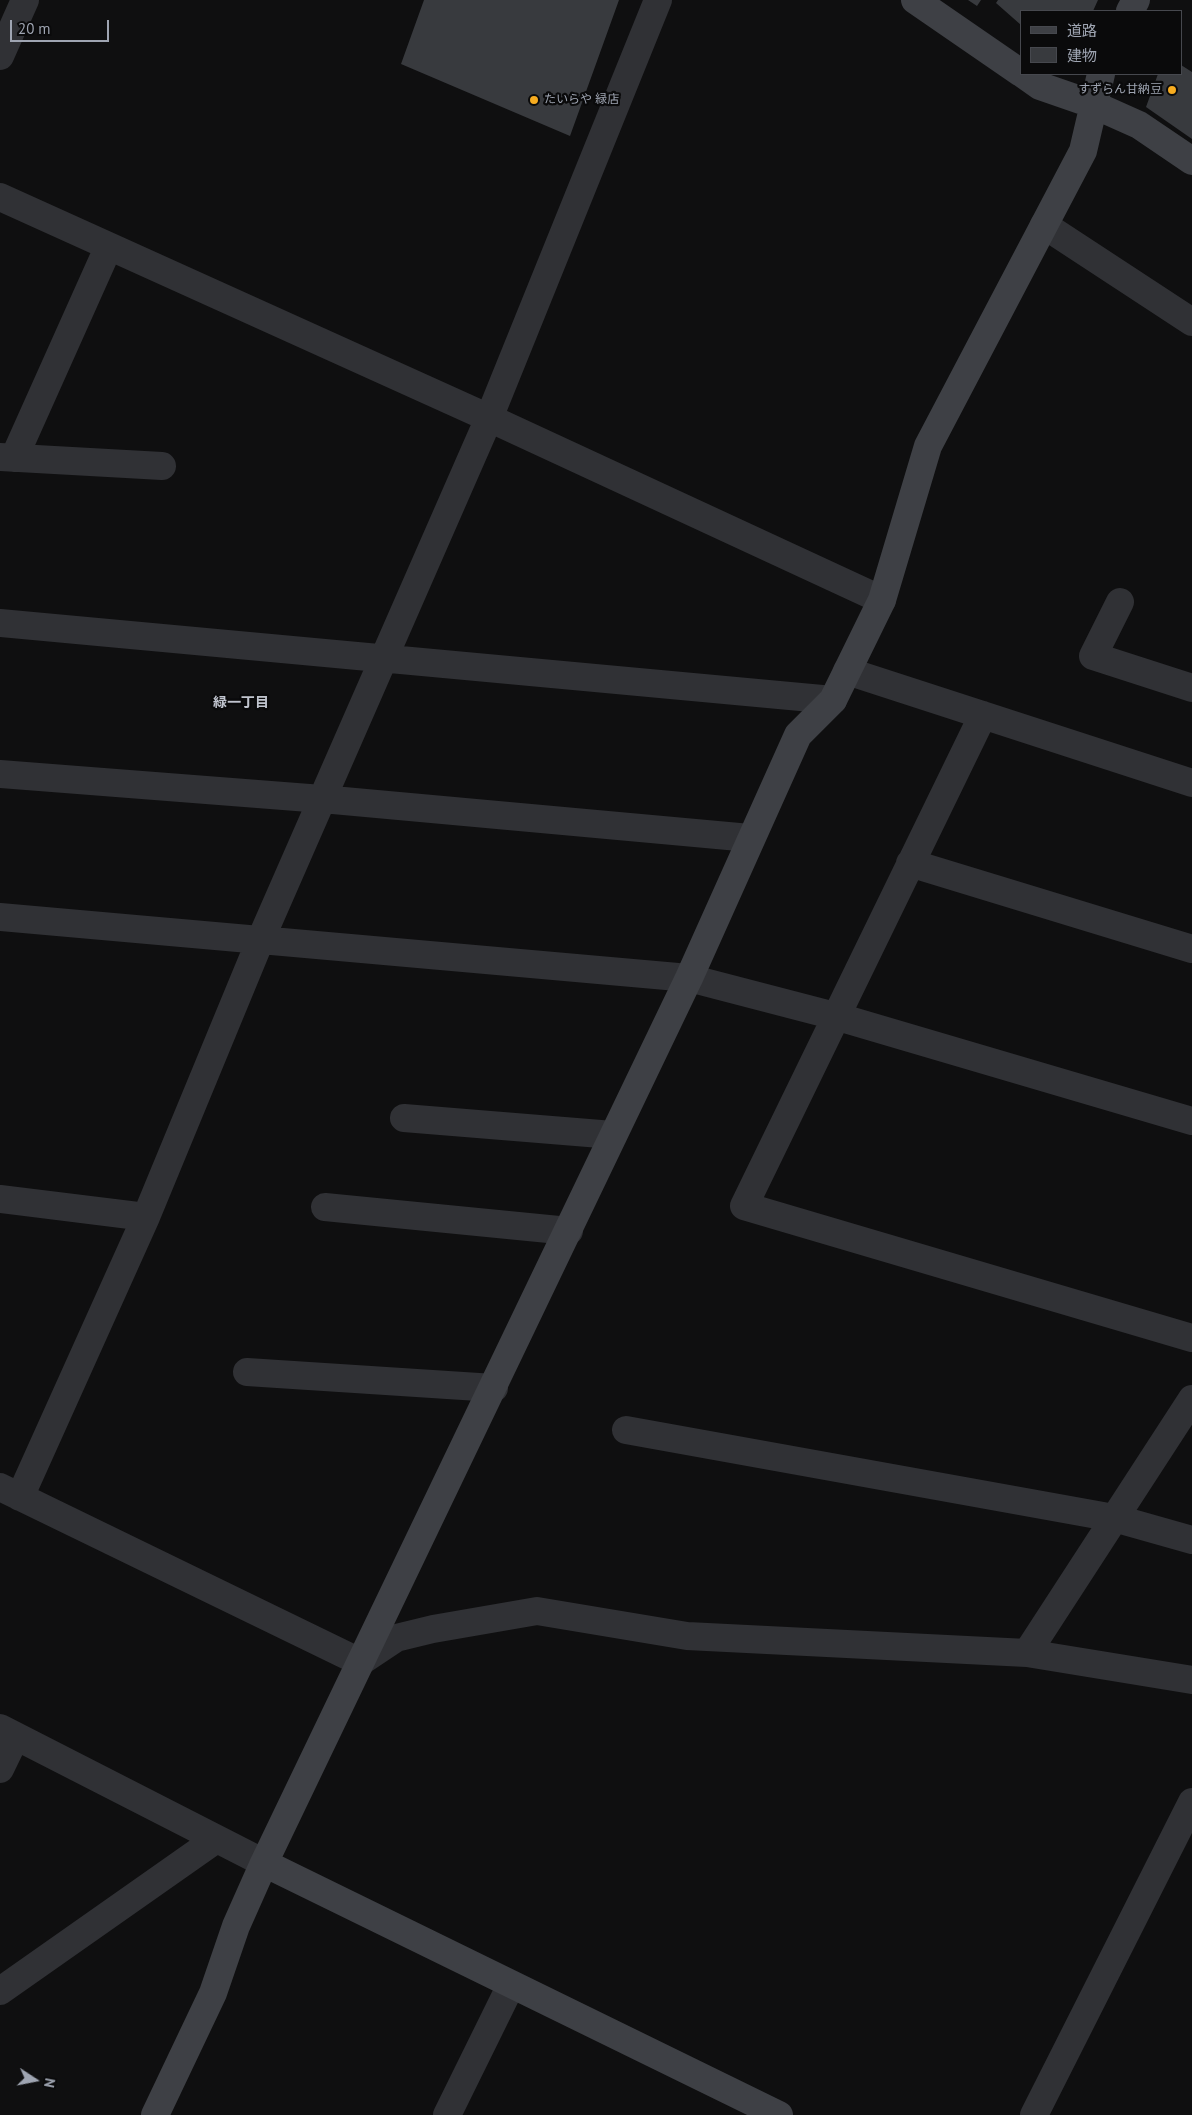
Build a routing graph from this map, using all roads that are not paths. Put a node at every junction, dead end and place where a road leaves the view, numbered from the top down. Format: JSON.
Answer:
{"nodes":[{"id":1,"x":25,"y":0,"type":"edge"},
{"id":2,"x":658,"y":0,"type":"edge"},
{"id":3,"x":915,"y":0,"type":"edge"},
{"id":4,"x":0,"y":56,"type":"edge"},
{"id":5,"x":1020,"y":72,"type":"edge"},
{"id":6,"x":1025,"y":75,"type":"edge"},
{"id":7,"x":1101,"y":75,"type":"edge"},
{"id":8,"x":1092,"y":104,"type":"junction"},
{"id":9,"x":1192,"y":161,"type":"edge"},
{"id":10,"x":0,"y":197,"type":"edge"},
{"id":11,"x":1044,"y":225,"type":"junction"},
{"id":12,"x":108,"y":248,"type":"junction"},
{"id":13,"x":1192,"y":322,"type":"edge"},
{"id":14,"x":489,"y":418,"type":"junction"},
{"id":15,"x":7,"y":458,"type":"edge"},
{"id":16,"x":162,"y":466,"type":"dead end"},
{"id":17,"x":882,"y":600,"type":"junction"},
{"id":18,"x":1120,"y":602,"type":"dead end"},
{"id":19,"x":0,"y":623,"type":"edge"},
{"id":20,"x":384,"y":657,"type":"junction"},
{"id":21,"x":847,"y":671,"type":"junction"},
{"id":22,"x":1192,"y":688,"type":"edge"},
{"id":23,"x":833,"y":700,"type":"junction"},
{"id":24,"x":983,"y":715,"type":"junction"},
{"id":25,"x":0,"y":774,"type":"edge"},
{"id":26,"x":1192,"y":783,"type":"edge"},
{"id":27,"x":322,"y":799,"type":"junction"},
{"id":28,"x":750,"y":838,"type":"junction"},
{"id":29,"x":910,"y":863,"type":"junction"},
{"id":30,"x":0,"y":918,"type":"edge"},
{"id":31,"x":260,"y":941,"type":"junction"},
{"id":32,"x":1192,"y":949,"type":"edge"},
{"id":33,"x":689,"y":978,"type":"junction"},
{"id":34,"x":835,"y":1016,"type":"junction"},
{"id":35,"x":404,"y":1118,"type":"dead end"},
{"id":36,"x":1192,"y":1121,"type":"edge"},
{"id":37,"x":613,"y":1135,"type":"junction"},
{"id":38,"x":0,"y":1199,"type":"edge"},
{"id":39,"x":325,"y":1207,"type":"dead end"},
{"id":40,"x":146,"y":1217,"type":"junction"},
{"id":41,"x":569,"y":1231,"type":"junction"},
{"id":42,"x":1192,"y":1338,"type":"edge"},
{"id":43,"x":247,"y":1372,"type":"dead end"},
{"id":44,"x":494,"y":1388,"type":"junction"},
{"id":45,"x":1192,"y":1399,"type":"edge"},
{"id":46,"x":626,"y":1430,"type":"dead end"},
{"id":47,"x":10,"y":1492,"type":"edge"},
{"id":48,"x":1114,"y":1518,"type":"junction"},
{"id":49,"x":1192,"y":1540,"type":"edge"},
{"id":50,"x":1027,"y":1653,"type":"junction"},
{"id":51,"x":360,"y":1662,"type":"junction"},
{"id":52,"x":1192,"y":1680,"type":"edge"},
{"id":53,"x":8,"y":1732,"type":"edge"},
{"id":54,"x":0,"y":1769,"type":"edge"},
{"id":55,"x":1192,"y":1802,"type":"edge"},
{"id":56,"x":215,"y":1840,"type":"junction"},
{"id":57,"x":264,"y":1863,"type":"junction"},
{"id":58,"x":511,"y":1985,"type":"junction"},
{"id":59,"x":0,"y":1991,"type":"edge"},
{"id":60,"x":744,"y":2107,"type":"edge"},
{"id":61,"x":155,"y":2115,"type":"edge"},
{"id":62,"x":447,"y":2115,"type":"edge"},
{"id":63,"x":779,"y":2115,"type":"edge"},
{"id":64,"x":1034,"y":2115,"type":"edge"}],
"edges":[{"from":1,"to":4,"type":"street"},
{"from":2,"to":14,"type":"street"},
{"from":3,"to":5,"type":"street"},
{"from":6,"to":8,"type":"street"},
{"from":7,"to":8,"type":"street"},
{"from":8,"to":9,"type":"street"},
{"from":8,"to":11,"type":"street"},
{"from":10,"to":12,"type":"street"},
{"from":11,"to":13,"type":"street"},
{"from":11,"to":17,"type":"street"},
{"from":12,"to":14,"type":"street"},
{"from":12,"to":15,"type":"street"},
{"from":14,"to":17,"type":"street"},
{"from":14,"to":20,"type":"street"},
{"from":15,"to":16,"type":"street"},
{"from":17,"to":21,"type":"street"},
{"from":18,"to":22,"type":"street"},
{"from":19,"to":20,"type":"street"},
{"from":20,"to":23,"type":"street"},
{"from":20,"to":27,"type":"street"},
{"from":21,"to":23,"type":"street"},
{"from":21,"to":24,"type":"street"},
{"from":23,"to":28,"type":"street"},
{"from":24,"to":26,"type":"street"},
{"from":24,"to":29,"type":"street"},
{"from":25,"to":27,"type":"street"},
{"from":27,"to":28,"type":"street"},
{"from":27,"to":31,"type":"street"},
{"from":28,"to":33,"type":"street"},
{"from":29,"to":32,"type":"street"},
{"from":29,"to":34,"type":"street"},
{"from":30,"to":31,"type":"street"},
{"from":31,"to":33,"type":"street"},
{"from":31,"to":40,"type":"street"},
{"from":33,"to":34,"type":"street"},
{"from":33,"to":37,"type":"street"},
{"from":34,"to":36,"type":"street"},
{"from":34,"to":42,"type":"street"},
{"from":35,"to":37,"type":"street"},
{"from":37,"to":41,"type":"street"},
{"from":38,"to":40,"type":"street"},
{"from":39,"to":41,"type":"street"},
{"from":40,"to":47,"type":"street"},
{"from":41,"to":44,"type":"street"},
{"from":43,"to":44,"type":"street"},
{"from":44,"to":51,"type":"street"},
{"from":45,"to":48,"type":"street"},
{"from":46,"to":48,"type":"street"},
{"from":47,"to":51,"type":"street"},
{"from":48,"to":49,"type":"street"},
{"from":48,"to":50,"type":"street"},
{"from":50,"to":51,"type":"street"},
{"from":50,"to":52,"type":"street"},
{"from":51,"to":57,"type":"street"},
{"from":53,"to":54,"type":"street"},
{"from":53,"to":56,"type":"street"},
{"from":55,"to":64,"type":"street"},
{"from":56,"to":57,"type":"street"},
{"from":56,"to":59,"type":"street"},
{"from":57,"to":58,"type":"street"},
{"from":57,"to":61,"type":"street"},
{"from":58,"to":60,"type":"street"},
{"from":58,"to":62,"type":"street"},
{"from":60,"to":63,"type":"street"}]}
